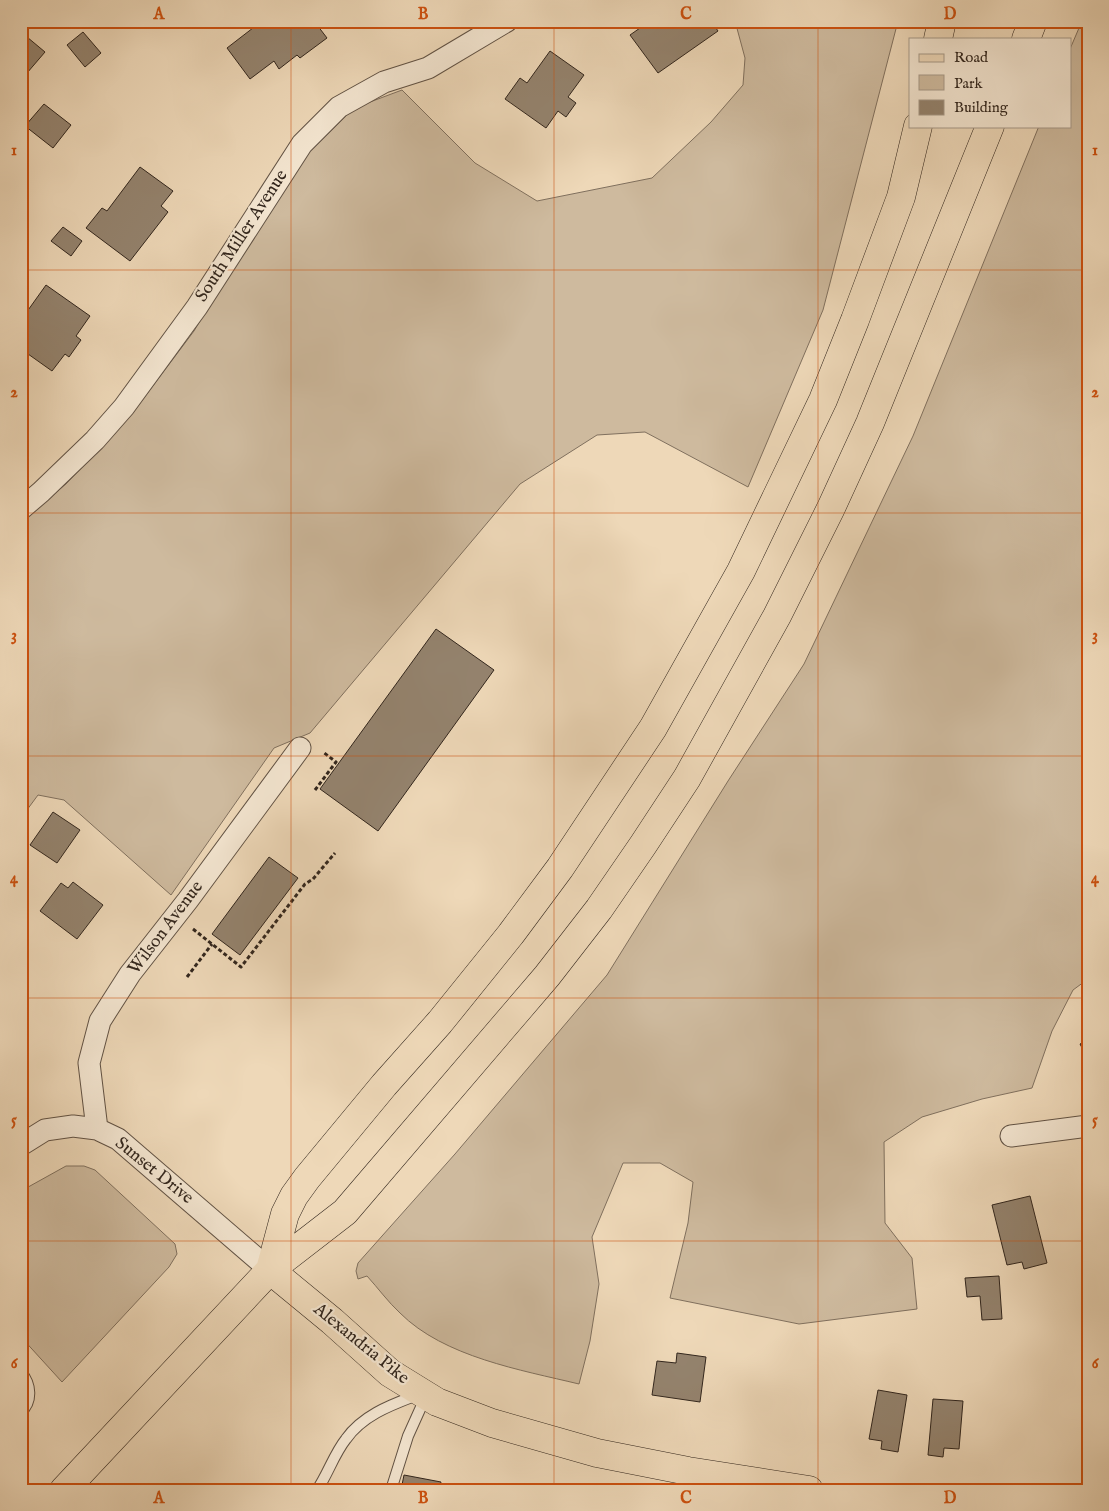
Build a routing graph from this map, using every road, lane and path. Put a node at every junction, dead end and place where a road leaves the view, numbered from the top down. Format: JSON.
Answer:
{"nodes":[{"id":1,"x":508,"y":21,"type":"edge"},
{"id":2,"x":942,"y":21,"type":"edge"},
{"id":3,"x":1033,"y":21,"type":"edge"},
{"id":4,"x":938,"y":38,"type":"edge"},
{"id":5,"x":1026,"y":38,"type":"edge"},
{"id":6,"x":918,"y":128,"type":"edge"},
{"id":7,"x":989,"y":128,"type":"edge"},
{"id":8,"x":21,"y":509,"type":"edge"},
{"id":9,"x":300,"y":748,"type":"dead end"},
{"id":10,"x":335,"y":853,"type":"dead end"},
{"id":11,"x":191,"y":927,"type":"dead end"},
{"id":12,"x":212,"y":944,"type":"junction"},
{"id":13,"x":187,"y":977,"type":"dead end"},
{"id":14,"x":1088,"y":1126,"type":"edge"},
{"id":15,"x":97,"y":1129,"type":"junction"},
{"id":16,"x":1011,"y":1136,"type":"dead end"},
{"id":17,"x":21,"y":1145,"type":"edge"},
{"id":18,"x":270,"y":1270,"type":"junction"},
{"id":19,"x":21,"y":1372,"type":"edge"},
{"id":20,"x":425,"y":1394,"type":"junction"},
{"id":21,"x":21,"y":1412,"type":"edge"},
{"id":22,"x":773,"y":1487,"type":"edge"},
{"id":23,"x":64,"y":1490,"type":"edge"},
{"id":24,"x":317,"y":1490,"type":"edge"},
{"id":25,"x":391,"y":1490,"type":"edge"},
{"id":26,"x":808,"y":1490,"type":"edge"}],
"edges":[{"from":1,"to":8,"type":"street","name":"South Miller Avenue"},
{"from":2,"to":4,"type":"main road"},
{"from":3,"to":5,"type":"main road"},
{"from":6,"to":18,"type":"main road"},
{"from":7,"to":18,"type":"main road"},
{"from":9,"to":15,"type":"street","name":"Wilson Avenue"},
{"from":10,"to":12,"type":"path"},
{"from":11,"to":12,"type":"path"},
{"from":12,"to":13,"type":"path"},
{"from":14,"to":16,"type":"street"},
{"from":15,"to":17,"type":"street","name":"Sunset Drive"},
{"from":15,"to":18,"type":"street","name":"Sunset Drive"},
{"from":18,"to":20,"type":"main road","name":"Alexandria Pike"},
{"from":18,"to":23,"type":"main road"},
{"from":19,"to":21,"type":"lane"},
{"from":20,"to":22,"type":"main road","name":"Alexandria Pike"},
{"from":20,"to":24,"type":"lane"},
{"from":20,"to":25,"type":"lane"},
{"from":22,"to":26,"type":"main road","name":"Alexandria Pike"}]}
